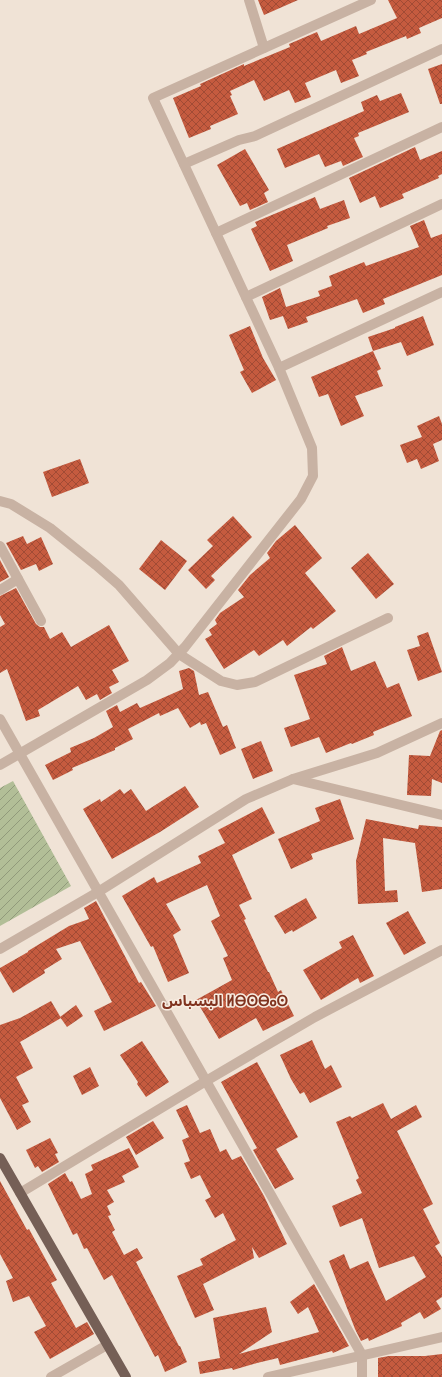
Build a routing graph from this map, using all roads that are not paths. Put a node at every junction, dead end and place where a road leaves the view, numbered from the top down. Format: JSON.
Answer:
{"nodes":[{"id":1,"x":249,"y":0,"type":"edge"},
{"id":2,"x":372,"y":0,"type":"edge"},
{"id":3,"x":264,"y":48,"type":"junction"},
{"id":4,"x":442,"y":50,"type":"edge"},
{"id":5,"x":442,"y":127,"type":"edge"},
{"id":6,"x":184,"y":164,"type":"junction"},
{"id":7,"x":442,"y":204,"type":"edge"},
{"id":8,"x":216,"y":233,"type":"junction"},
{"id":9,"x":442,"y":292,"type":"edge"},
{"id":10,"x":246,"y":297,"type":"junction"},
{"id":11,"x":279,"y":368,"type":"junction"},
{"id":12,"x":0,"y":501,"type":"edge"},
{"id":13,"x":0,"y":546,"type":"edge"},
{"id":14,"x":18,"y":579,"type":"junction"},
{"id":15,"x":0,"y":590,"type":"edge"},
{"id":16,"x":388,"y":618,"type":"dead end"},
{"id":17,"x":41,"y":621,"type":"dead end"},
{"id":18,"x":179,"y":654,"type":"junction"},
{"id":19,"x":0,"y":719,"type":"edge"},
{"id":20,"x":442,"y":723,"type":"edge"},
{"id":21,"x":19,"y":754,"type":"junction"},
{"id":22,"x":0,"y":764,"type":"edge"},
{"id":23,"x":293,"y":779,"type":"junction"},
{"id":24,"x":442,"y":815,"type":"edge"},
{"id":25,"x":98,"y":892,"type":"junction"},
{"id":26,"x":0,"y":949,"type":"edge"},
{"id":27,"x":442,"y":950,"type":"edge"},
{"id":28,"x":206,"y":1081,"type":"junction"},
{"id":29,"x":0,"y":1158,"type":"edge"},
{"id":30,"x":20,"y":1193,"type":"junction"},
{"id":31,"x":442,"y":1337,"type":"edge"},
{"id":32,"x":107,"y":1345,"type":"junction"},
{"id":33,"x":362,"y":1355,"type":"junction"},
{"id":34,"x":51,"y":1377,"type":"edge"},
{"id":35,"x":126,"y":1377,"type":"edge"},
{"id":36,"x":268,"y":1377,"type":"edge"},
{"id":37,"x":362,"y":1377,"type":"edge"}],
"edges":[{"from":1,"to":3,"type":"street"},
{"from":2,"to":3,"type":"street"},
{"from":3,"to":6,"type":"street"},
{"from":4,"to":6,"type":"street"},
{"from":5,"to":8,"type":"street"},
{"from":6,"to":8,"type":"street"},
{"from":7,"to":10,"type":"street"},
{"from":8,"to":10,"type":"street"},
{"from":9,"to":11,"type":"street"},
{"from":10,"to":11,"type":"street"},
{"from":11,"to":18,"type":"street"},
{"from":12,"to":18,"type":"street"},
{"from":13,"to":14,"type":"street"},
{"from":14,"to":15,"type":"street"},
{"from":14,"to":17,"type":"street"},
{"from":16,"to":18,"type":"street"},
{"from":18,"to":21,"type":"street"},
{"from":19,"to":21,"type":"street"},
{"from":20,"to":23,"type":"street"},
{"from":21,"to":22,"type":"street"},
{"from":21,"to":25,"type":"street"},
{"from":23,"to":24,"type":"street"},
{"from":23,"to":25,"type":"street"},
{"from":25,"to":26,"type":"street"},
{"from":25,"to":28,"type":"street"},
{"from":27,"to":28,"type":"street"},
{"from":28,"to":30,"type":"street"},
{"from":28,"to":33,"type":"street"},
{"from":29,"to":30,"type":"main road"},
{"from":30,"to":32,"type":"main road"},
{"from":31,"to":33,"type":"street"},
{"from":32,"to":34,"type":"street"},
{"from":32,"to":35,"type":"main road"},
{"from":33,"to":36,"type":"street"},
{"from":33,"to":37,"type":"street"}]}
